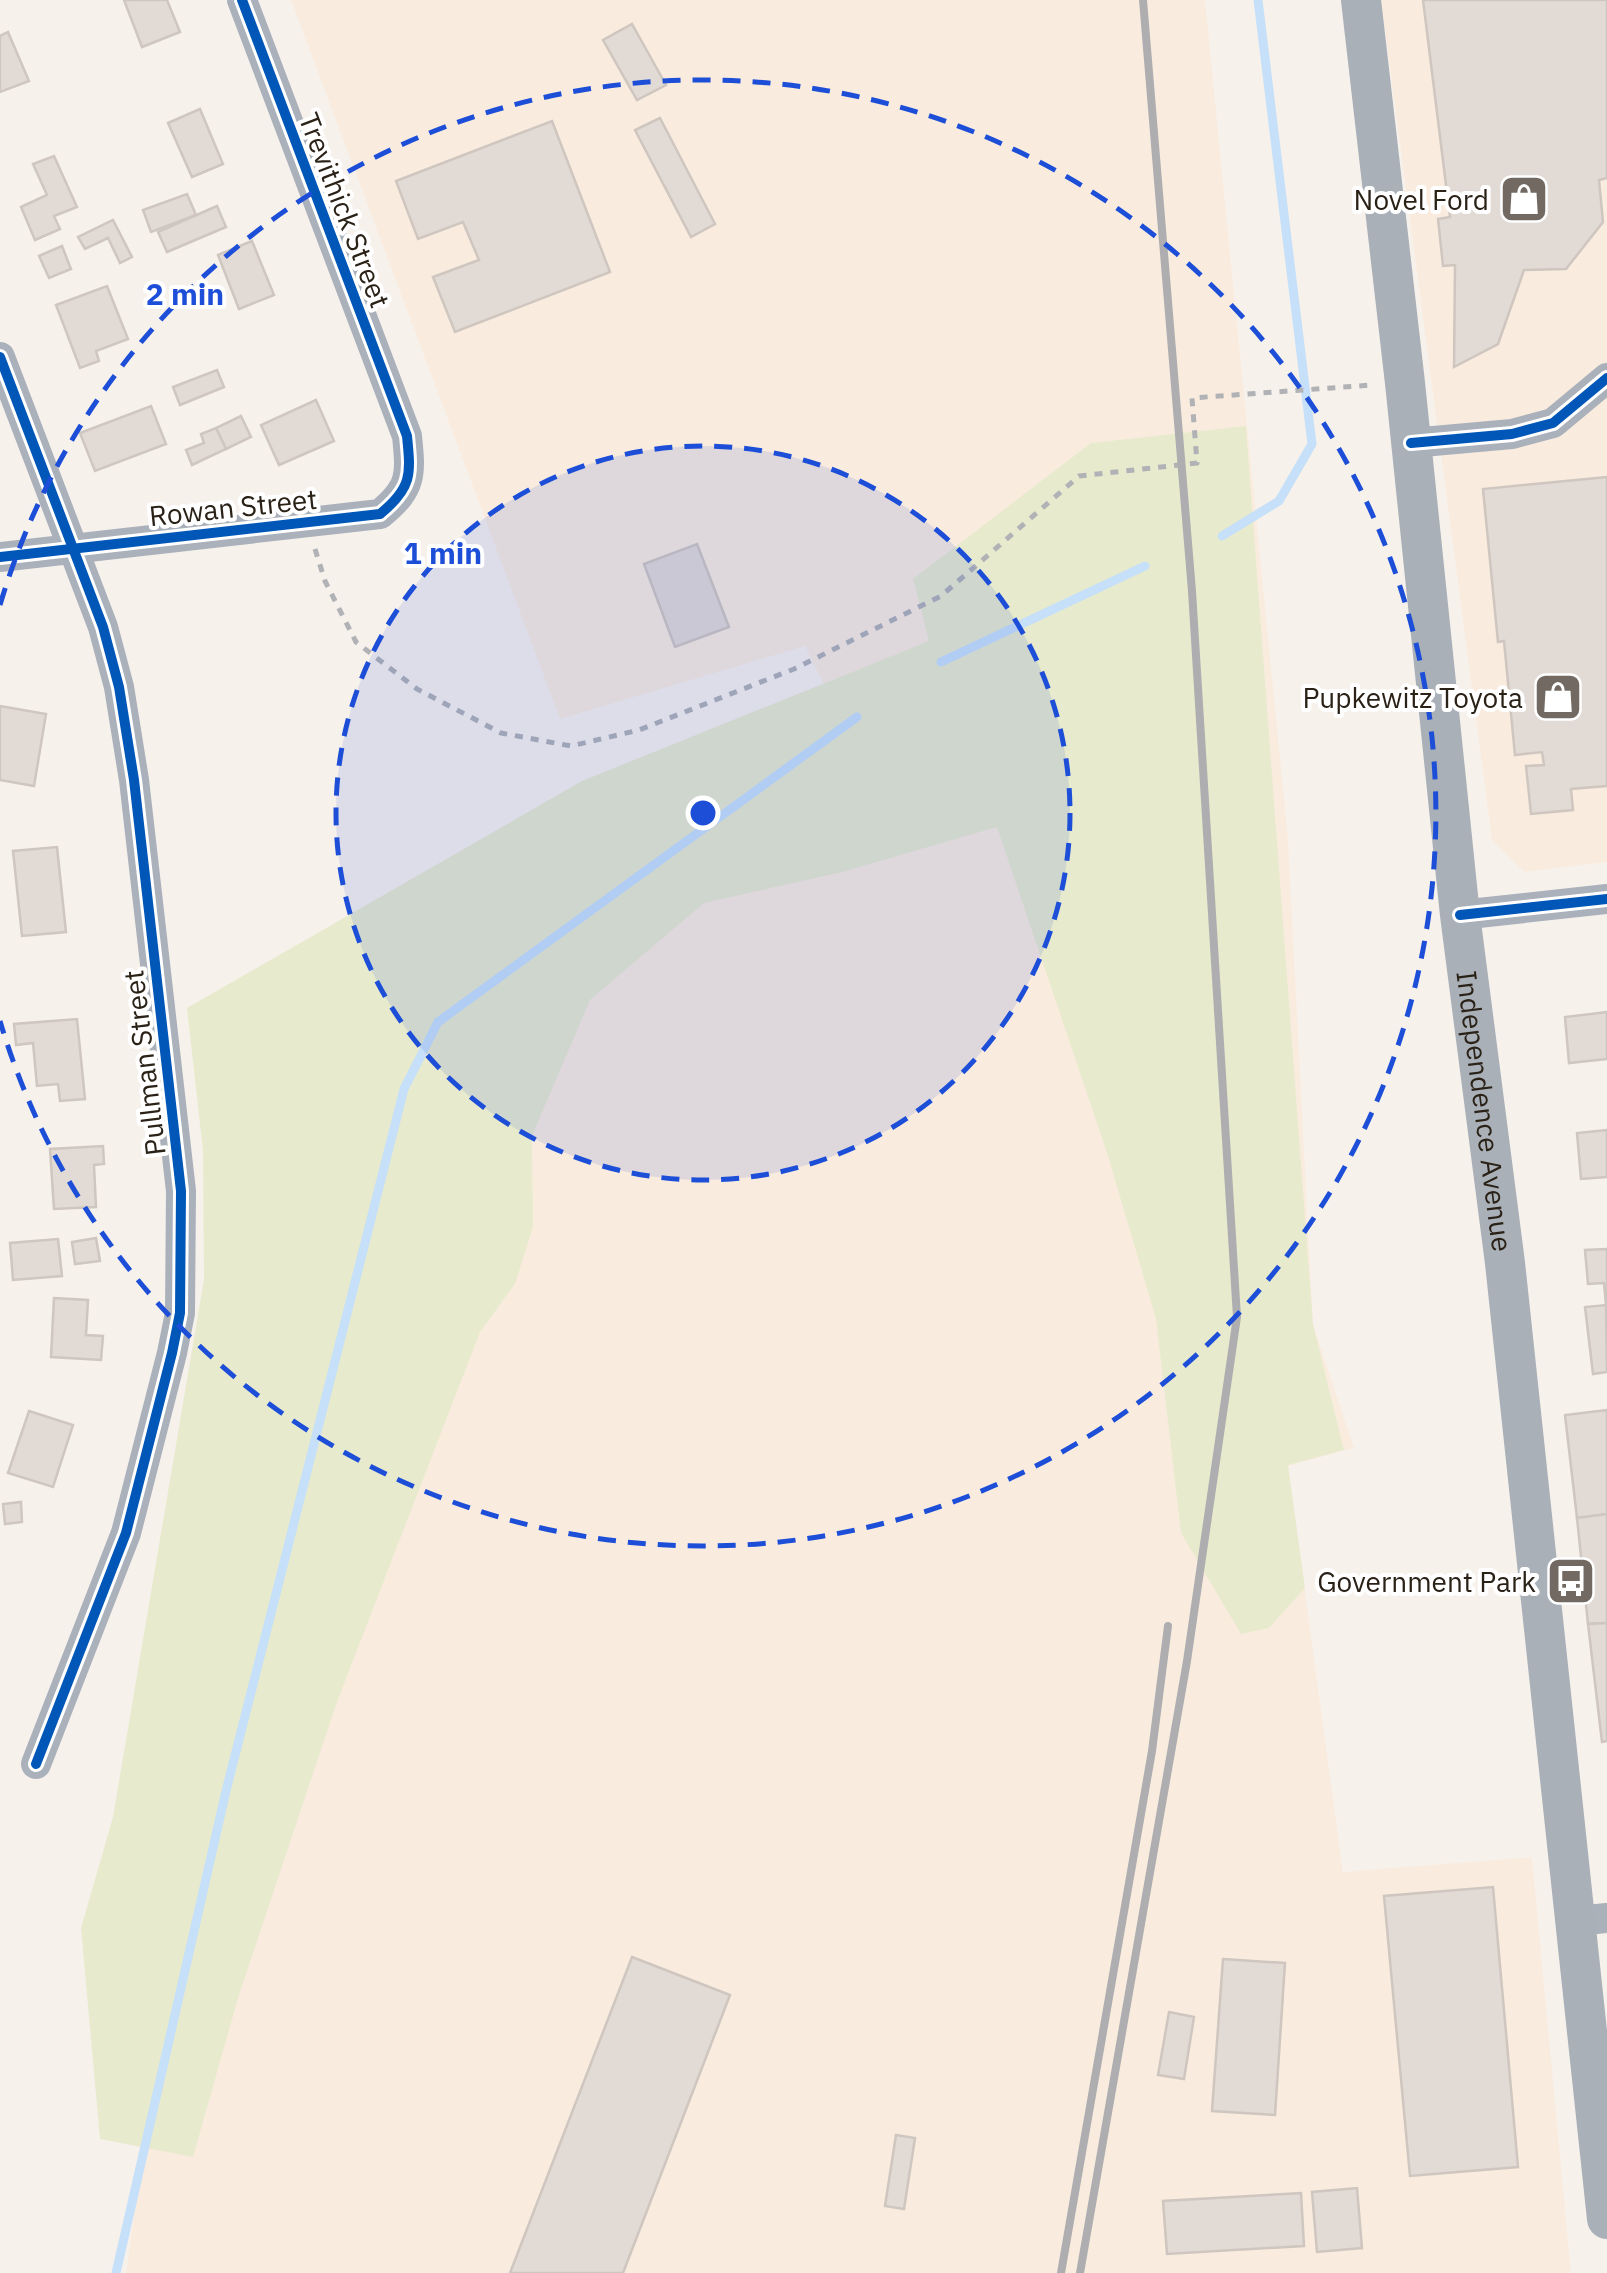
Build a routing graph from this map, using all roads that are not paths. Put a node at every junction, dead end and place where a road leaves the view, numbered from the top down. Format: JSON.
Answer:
{"nodes":[{"id":1,"x":242,"y":0,"type":"edge"},
{"id":2,"x":1360,"y":0,"type":"edge"},
{"id":3,"x":0,"y":357,"type":"edge"},
{"id":4,"x":1607,"y":378,"type":"edge"},
{"id":5,"x":407,"y":436,"type":"joint"},
{"id":6,"x":1411,"y":443,"type":"junction"},
{"id":7,"x":74,"y":546,"type":"junction"},
{"id":8,"x":0,"y":557,"type":"edge"},
{"id":9,"x":1607,"y":899,"type":"edge"},
{"id":10,"x":1460,"y":915,"type":"junction"},
{"id":11,"x":36,"y":1764,"type":"dead end"},
{"id":12,"x":1592,"y":1920,"type":"edge"},
{"id":13,"x":1607,"y":2219,"type":"edge"}],
"edges":[{"from":1,"to":5,"type":"street","name":"Trevithick Street"},
{"from":2,"to":6,"type":"main road","name":"Independence Avenue"},
{"from":3,"to":7,"type":"street","name":"Pullman Street"},
{"from":4,"to":6,"type":"street"},
{"from":5,"to":7,"type":"street","name":"Rowan Street"},
{"from":6,"to":10,"type":"main road","name":"Independence Avenue"},
{"from":7,"to":8,"type":"street","name":"Rowan Street"},
{"from":7,"to":11,"type":"street","name":"Pullman Street"},
{"from":9,"to":10,"type":"street"},
{"from":10,"to":12,"type":"main road","name":"Independence Avenue"},
{"from":12,"to":13,"type":"main road","name":"Independence Avenue"}]}
